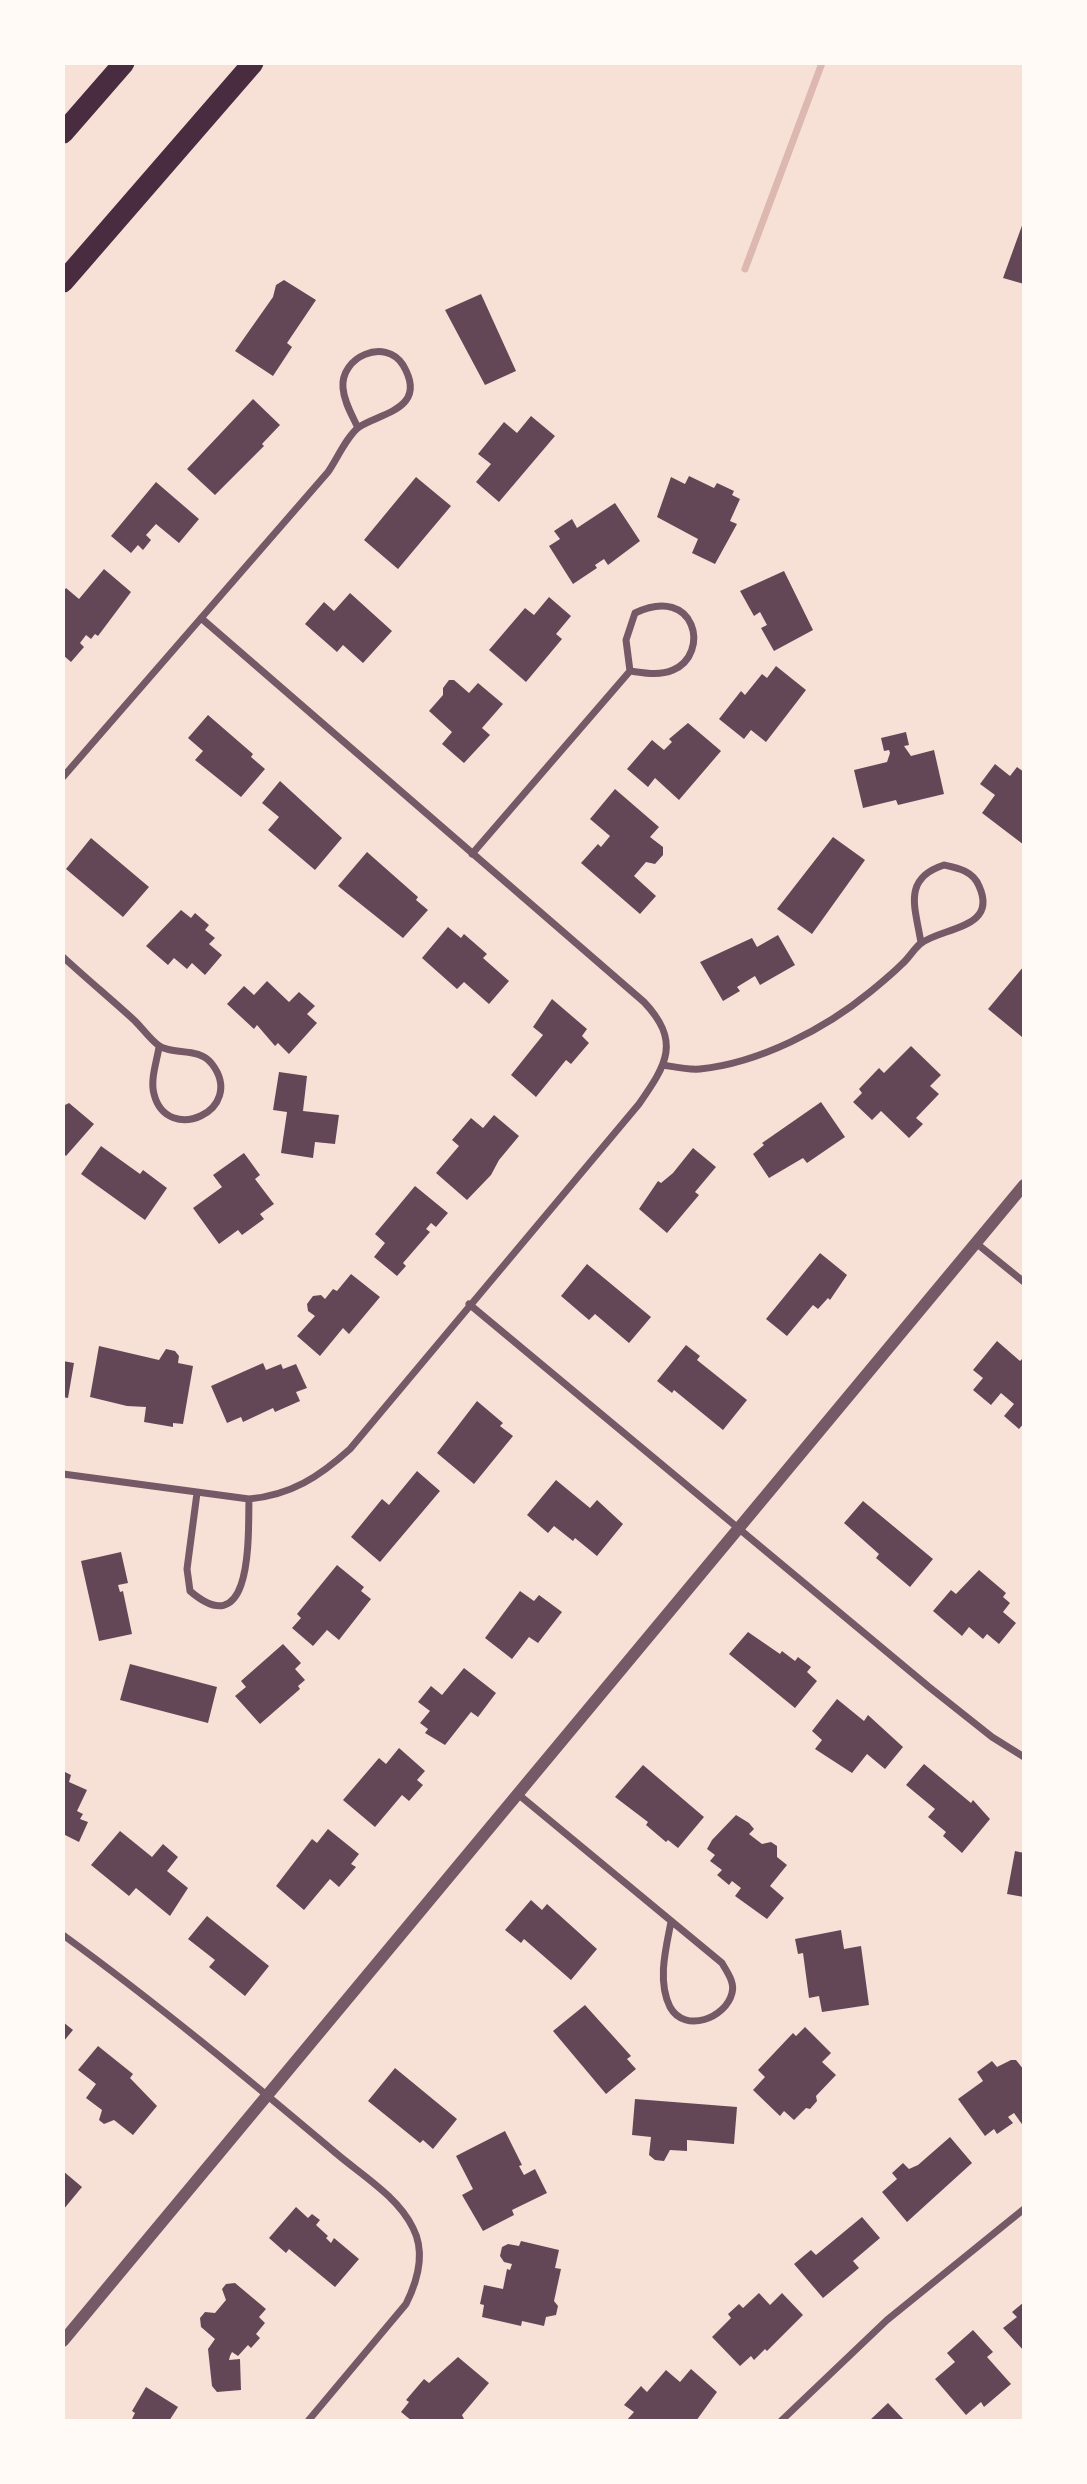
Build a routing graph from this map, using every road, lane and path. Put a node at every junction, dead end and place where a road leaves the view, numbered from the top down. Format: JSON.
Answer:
{"nodes":[{"id":1,"x":124,"y":63,"type":"edge"},
{"id":2,"x":253,"y":63,"type":"edge"},
{"id":3,"x":63,"y":133,"type":"edge"},
{"id":4,"x":63,"y":282,"type":"edge"},
{"id":5,"x":358,"y":428,"type":"junction"},
{"id":6,"x":201,"y":618,"type":"junction"},
{"id":7,"x":630,"y":671,"type":"junction"},
{"id":8,"x":63,"y":777,"type":"edge"},
{"id":9,"x":472,"y":854,"type":"junction"},
{"id":10,"x":921,"y":943,"type":"junction"},
{"id":11,"x":63,"y":957,"type":"edge"},
{"id":12,"x":159,"y":1047,"type":"junction"},
{"id":13,"x":663,"y":1065,"type":"junction"},
{"id":14,"x":1024,"y":1185,"type":"edge"},
{"id":15,"x":976,"y":1243,"type":"junction"},
{"id":16,"x":1024,"y":1282,"type":"edge"},
{"id":17,"x":469,"y":1304,"type":"junction"},
{"id":18,"x":63,"y":1474,"type":"edge"},
{"id":19,"x":197,"y":1493,"type":"junction"},
{"id":20,"x":249,"y":1499,"type":"junction"},
{"id":21,"x":738,"y":1528,"type":"junction"},
{"id":22,"x":1024,"y":1757,"type":"edge"},
{"id":23,"x":519,"y":1795,"type":"junction"},
{"id":24,"x":671,"y":1922,"type":"junction"},
{"id":25,"x":63,"y":1935,"type":"edge"},
{"id":26,"x":268,"y":2095,"type":"junction"},
{"id":27,"x":1024,"y":2209,"type":"edge"},
{"id":28,"x":63,"y":2341,"type":"edge"},
{"id":29,"x":307,"y":2421,"type":"edge"},
{"id":30,"x":781,"y":2421,"type":"edge"}],
"edges":[{"from":1,"to":3,"type":"highway"},
{"from":2,"to":4,"type":"highway"},
{"from":5,"to":5,"type":"street"},
{"from":5,"to":6,"type":"street"},
{"from":6,"to":8,"type":"street"},
{"from":6,"to":9,"type":"street"},
{"from":7,"to":7,"type":"street"},
{"from":7,"to":9,"type":"street"},
{"from":9,"to":13,"type":"street"},
{"from":10,"to":10,"type":"street"},
{"from":10,"to":13,"type":"street"},
{"from":11,"to":12,"type":"street"},
{"from":12,"to":12,"type":"street"},
{"from":13,"to":17,"type":"street"},
{"from":14,"to":15,"type":"street"},
{"from":15,"to":16,"type":"street"},
{"from":15,"to":21,"type":"street"},
{"from":17,"to":20,"type":"street"},
{"from":17,"to":21,"type":"street"},
{"from":18,"to":19,"type":"street"},
{"from":19,"to":20,"type":"street"},
{"from":19,"to":20,"type":"street"},
{"from":21,"to":22,"type":"street"},
{"from":21,"to":23,"type":"street"},
{"from":23,"to":24,"type":"street"},
{"from":23,"to":26,"type":"street"},
{"from":24,"to":24,"type":"street"},
{"from":25,"to":26,"type":"street"},
{"from":26,"to":28,"type":"street"},
{"from":26,"to":29,"type":"street"},
{"from":27,"to":30,"type":"street"}]}
